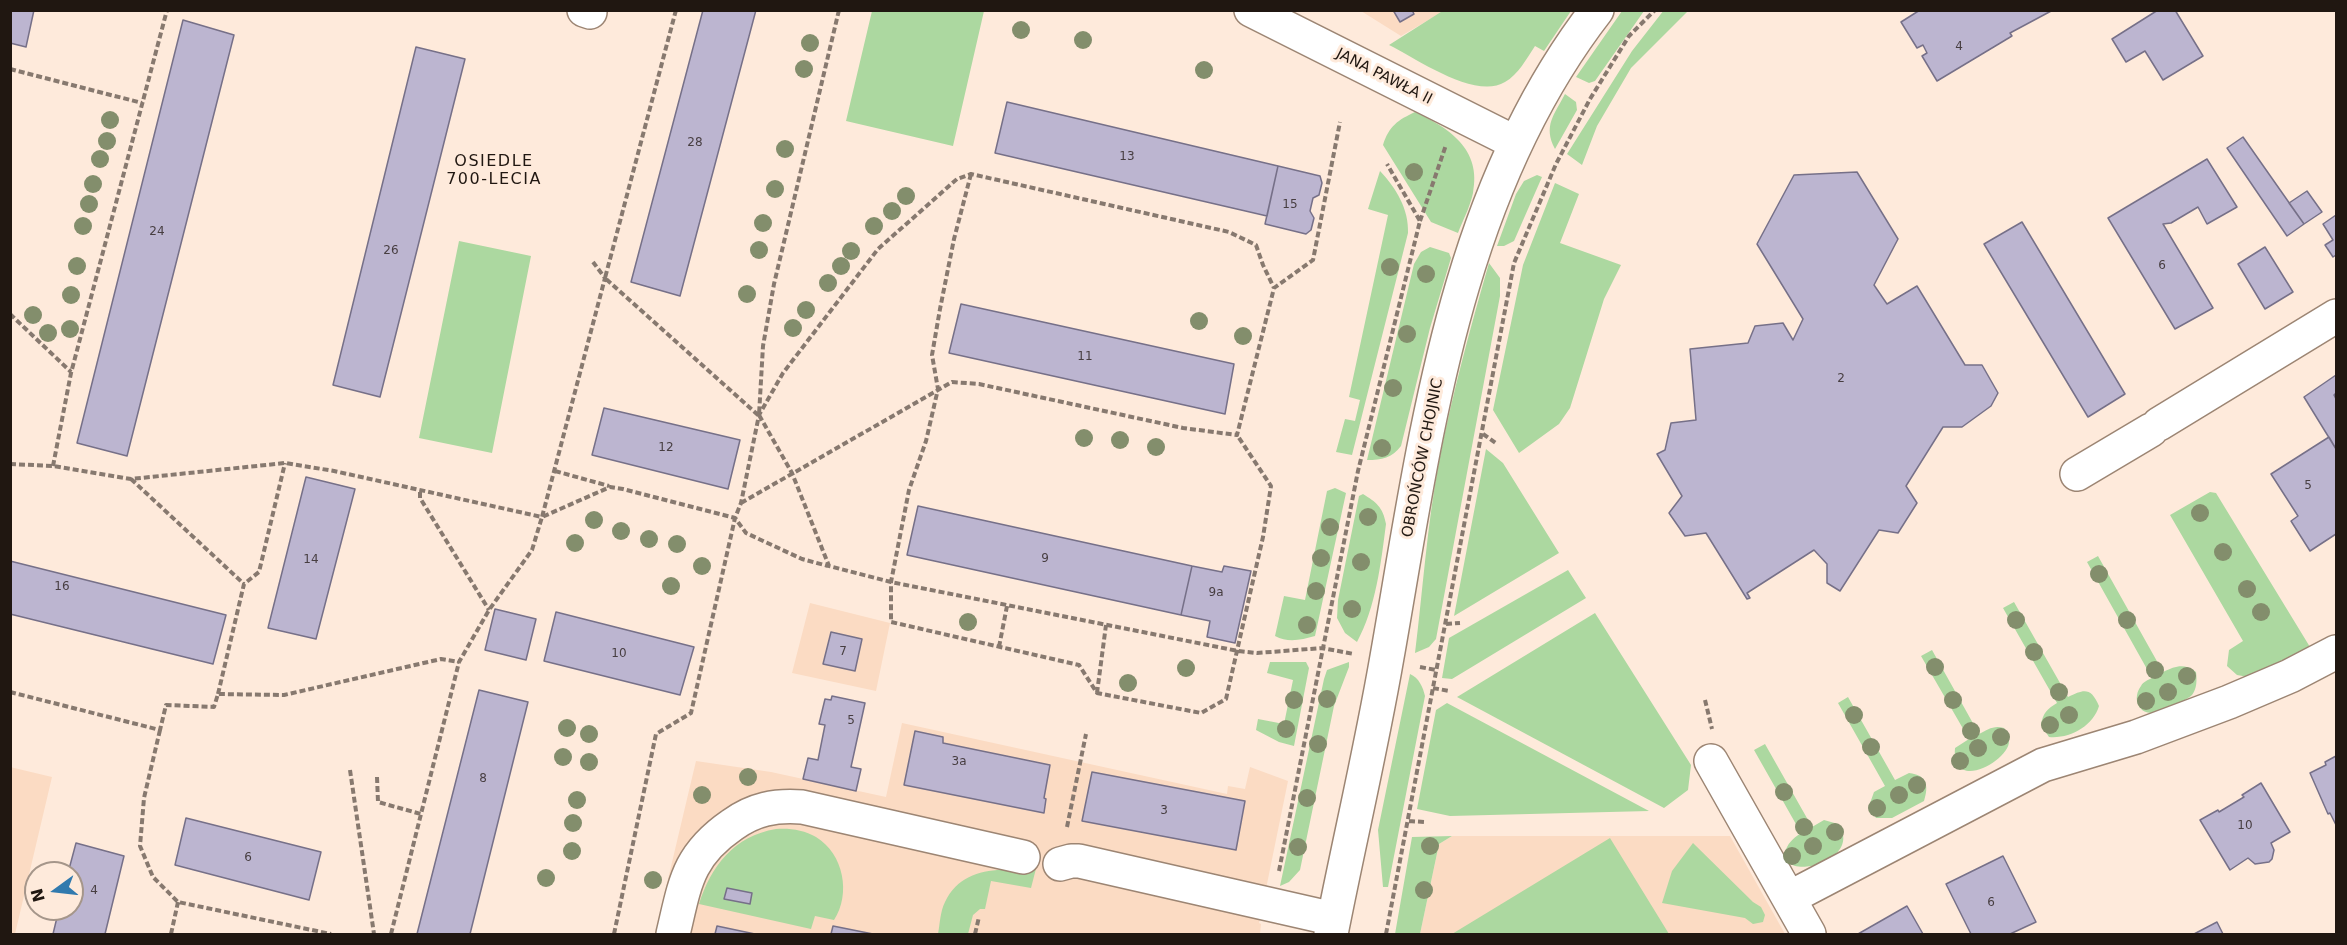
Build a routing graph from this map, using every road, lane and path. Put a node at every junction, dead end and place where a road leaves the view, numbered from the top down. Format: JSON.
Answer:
{"nodes":[{"id":1,"x":167,"y":10,"type":"edge"},
{"id":2,"x":676,"y":10,"type":"edge"},
{"id":3,"x":839,"y":10,"type":"edge"},
{"id":4,"x":1251,"y":10,"type":"edge"},
{"id":5,"x":1597,"y":10,"type":"edge"},
{"id":6,"x":1655,"y":10,"type":"edge"},
{"id":7,"x":10,"y":69,"type":"edge"},
{"id":8,"x":142,"y":103,"type":"junction"},
{"id":9,"x":1340,"y":122,"type":"dead end"},
{"id":10,"x":1448,"y":139,"type":"dead end"},
{"id":11,"x":1516,"y":143,"type":"junction"},
{"id":12,"x":1387,"y":164,"type":"dead end"},
{"id":13,"x":971,"y":174,"type":"junction"},
{"id":14,"x":1420,"y":221,"type":"junction"},
{"id":15,"x":593,"y":262,"type":"dead end"},
{"id":16,"x":605,"y":278,"type":"junction"},
{"id":17,"x":1274,"y":288,"type":"junction"},
{"id":18,"x":10,"y":314,"type":"edge"},
{"id":19,"x":2337,"y":316,"type":"edge"},
{"id":20,"x":71,"y":373,"type":"junction"},
{"id":21,"x":938,"y":389,"type":"junction"},
{"id":22,"x":759,"y":415,"type":"junction"},
{"id":23,"x":1482,"y":434,"type":"junction"},
{"id":24,"x":1237,"y":435,"type":"junction"},
{"id":25,"x":1497,"y":444,"type":"dead end"},
{"id":26,"x":285,"y":463,"type":"junction"},
{"id":27,"x":10,"y":464,"type":"edge"},
{"id":28,"x":53,"y":466,"type":"junction"},
{"id":29,"x":555,"y":471,"type":"junction"},
{"id":30,"x":792,"y":473,"type":"junction"},
{"id":31,"x":2077,"y":474,"type":"dead end"},
{"id":32,"x":131,"y":478,"type":"junction"},
{"id":33,"x":610,"y":486,"type":"junction"},
{"id":34,"x":420,"y":492,"type":"junction"},
{"id":35,"x":741,"y":503,"type":"junction"},
{"id":36,"x":543,"y":517,"type":"junction"},
{"id":37,"x":735,"y":518,"type":"junction"},
{"id":38,"x":829,"y":566,"type":"junction"},
{"id":39,"x":891,"y":582,"type":"junction"},
{"id":40,"x":244,"y":584,"type":"junction"},
{"id":41,"x":1007,"y":606,"type":"junction"},
{"id":42,"x":489,"y":610,"type":"junction"},
{"id":43,"x":1446,"y":624,"type":"junction"},
{"id":44,"x":1460,"y":624,"type":"dead end"},
{"id":45,"x":1106,"y":625,"type":"junction"},
{"id":46,"x":999,"y":647,"type":"junction"},
{"id":47,"x":1323,"y":648,"type":"junction"},
{"id":48,"x":1238,"y":651,"type":"junction"},
{"id":49,"x":2337,"y":652,"type":"edge"},
{"id":50,"x":459,"y":662,"type":"junction"},
{"id":51,"x":1433,"y":688,"type":"junction"},
{"id":52,"x":1449,"y":691,"type":"dead end"},
{"id":53,"x":10,"y":692,"type":"edge"},
{"id":54,"x":1097,"y":693,"type":"junction"},
{"id":55,"x":218,"y":694,"type":"junction"},
{"id":56,"x":160,"y":730,"type":"junction"},
{"id":57,"x":1086,"y":734,"type":"dead end"},
{"id":58,"x":1711,"y":760,"type":"dead end"},
{"id":59,"x":350,"y":770,"type":"dead end"},
{"id":60,"x":376,"y":777,"type":"dead end"},
{"id":61,"x":421,"y":814,"type":"junction"},
{"id":62,"x":1409,"y":821,"type":"junction"},
{"id":63,"x":1424,"y":822,"type":"dead end"},
{"id":64,"x":1023,"y":857,"type":"dead end"},
{"id":65,"x":1060,"y":864,"type":"joint"},
{"id":66,"x":1789,"y":898,"type":"junction"},
{"id":67,"x":178,"y":902,"type":"junction"},
{"id":68,"x":1272,"y":904,"type":"junction"},
{"id":69,"x":979,"y":917,"type":"dead end"},
{"id":70,"x":1333,"y":927,"type":"edge"},
{"id":71,"x":171,"y":934,"type":"edge"},
{"id":72,"x":331,"y":934,"type":"edge"},
{"id":73,"x":374,"y":934,"type":"edge"},
{"id":74,"x":391,"y":934,"type":"edge"},
{"id":75,"x":614,"y":934,"type":"edge"},
{"id":76,"x":673,"y":934,"type":"edge"},
{"id":77,"x":975,"y":934,"type":"edge"},
{"id":78,"x":1386,"y":934,"type":"edge"},
{"id":79,"x":1809,"y":934,"type":"edge"}],
"edges":[{"from":1,"to":8,"type":"path"},
{"from":2,"to":16,"type":"path"},
{"from":3,"to":22,"type":"path"},
{"from":4,"to":11,"type":"street","name":"JANA PAWŁA II"},
{"from":5,"to":11,"type":"street","name":"OBROŃCÓW CHOJNIC"},
{"from":6,"to":23,"type":"path"},
{"from":7,"to":8,"type":"path"},
{"from":8,"to":20,"type":"path"},
{"from":9,"to":17,"type":"path"},
{"from":10,"to":14,"type":"path"},
{"from":11,"to":70,"type":"street","name":"OBROŃCÓW CHOJNIC"},
{"from":12,"to":14,"type":"path"},
{"from":13,"to":17,"type":"path"},
{"from":13,"to":21,"type":"path"},
{"from":13,"to":22,"type":"path"},
{"from":14,"to":47,"type":"path"},
{"from":15,"to":16,"type":"path"},
{"from":16,"to":22,"type":"path"},
{"from":16,"to":29,"type":"path"},
{"from":17,"to":24,"type":"path"},
{"from":18,"to":20,"type":"path"},
{"from":19,"to":31,"type":"street"},
{"from":20,"to":28,"type":"path"},
{"from":21,"to":24,"type":"path"},
{"from":21,"to":30,"type":"path"},
{"from":21,"to":39,"type":"path"},
{"from":22,"to":30,"type":"path"},
{"from":22,"to":35,"type":"path"},
{"from":23,"to":25,"type":"path"},
{"from":23,"to":43,"type":"path"},
{"from":24,"to":48,"type":"path"},
{"from":26,"to":32,"type":"path"},
{"from":26,"to":34,"type":"path"},
{"from":26,"to":40,"type":"path"},
{"from":27,"to":28,"type":"path"},
{"from":28,"to":32,"type":"path"},
{"from":29,"to":33,"type":"path"},
{"from":29,"to":36,"type":"path"},
{"from":30,"to":35,"type":"path"},
{"from":30,"to":38,"type":"path"},
{"from":32,"to":40,"type":"path"},
{"from":33,"to":36,"type":"path"},
{"from":33,"to":37,"type":"path"},
{"from":34,"to":36,"type":"path"},
{"from":34,"to":42,"type":"path"},
{"from":35,"to":37,"type":"path"},
{"from":36,"to":42,"type":"path"},
{"from":37,"to":38,"type":"path"},
{"from":37,"to":75,"type":"path"},
{"from":38,"to":39,"type":"path"},
{"from":39,"to":41,"type":"path"},
{"from":39,"to":46,"type":"path"},
{"from":40,"to":55,"type":"path"},
{"from":41,"to":45,"type":"path"},
{"from":41,"to":46,"type":"path"},
{"from":42,"to":50,"type":"path"},
{"from":43,"to":44,"type":"path"},
{"from":43,"to":51,"type":"path"},
{"from":45,"to":48,"type":"path"},
{"from":45,"to":54,"type":"path"},
{"from":46,"to":54,"type":"path"},
{"from":47,"to":48,"type":"path"},
{"from":47,"to":68,"type":"path"},
{"from":48,"to":54,"type":"path"},
{"from":49,"to":66,"type":"street"},
{"from":50,"to":55,"type":"path"},
{"from":50,"to":61,"type":"path"},
{"from":51,"to":52,"type":"path"},
{"from":51,"to":62,"type":"path"},
{"from":53,"to":56,"type":"path"},
{"from":55,"to":56,"type":"path"},
{"from":56,"to":67,"type":"path"},
{"from":57,"to":65,"type":"path"},
{"from":58,"to":66,"type":"street"},
{"from":59,"to":73,"type":"path"},
{"from":60,"to":61,"type":"path"},
{"from":61,"to":74,"type":"path"},
{"from":62,"to":63,"type":"path"},
{"from":62,"to":78,"type":"path"},
{"from":64,"to":76,"type":"street"},
{"from":65,"to":68,"type":"street"},
{"from":66,"to":79,"type":"street"},
{"from":67,"to":71,"type":"path"},
{"from":67,"to":72,"type":"path"},
{"from":68,"to":70,"type":"street"},
{"from":69,"to":77,"type":"path"}]}
